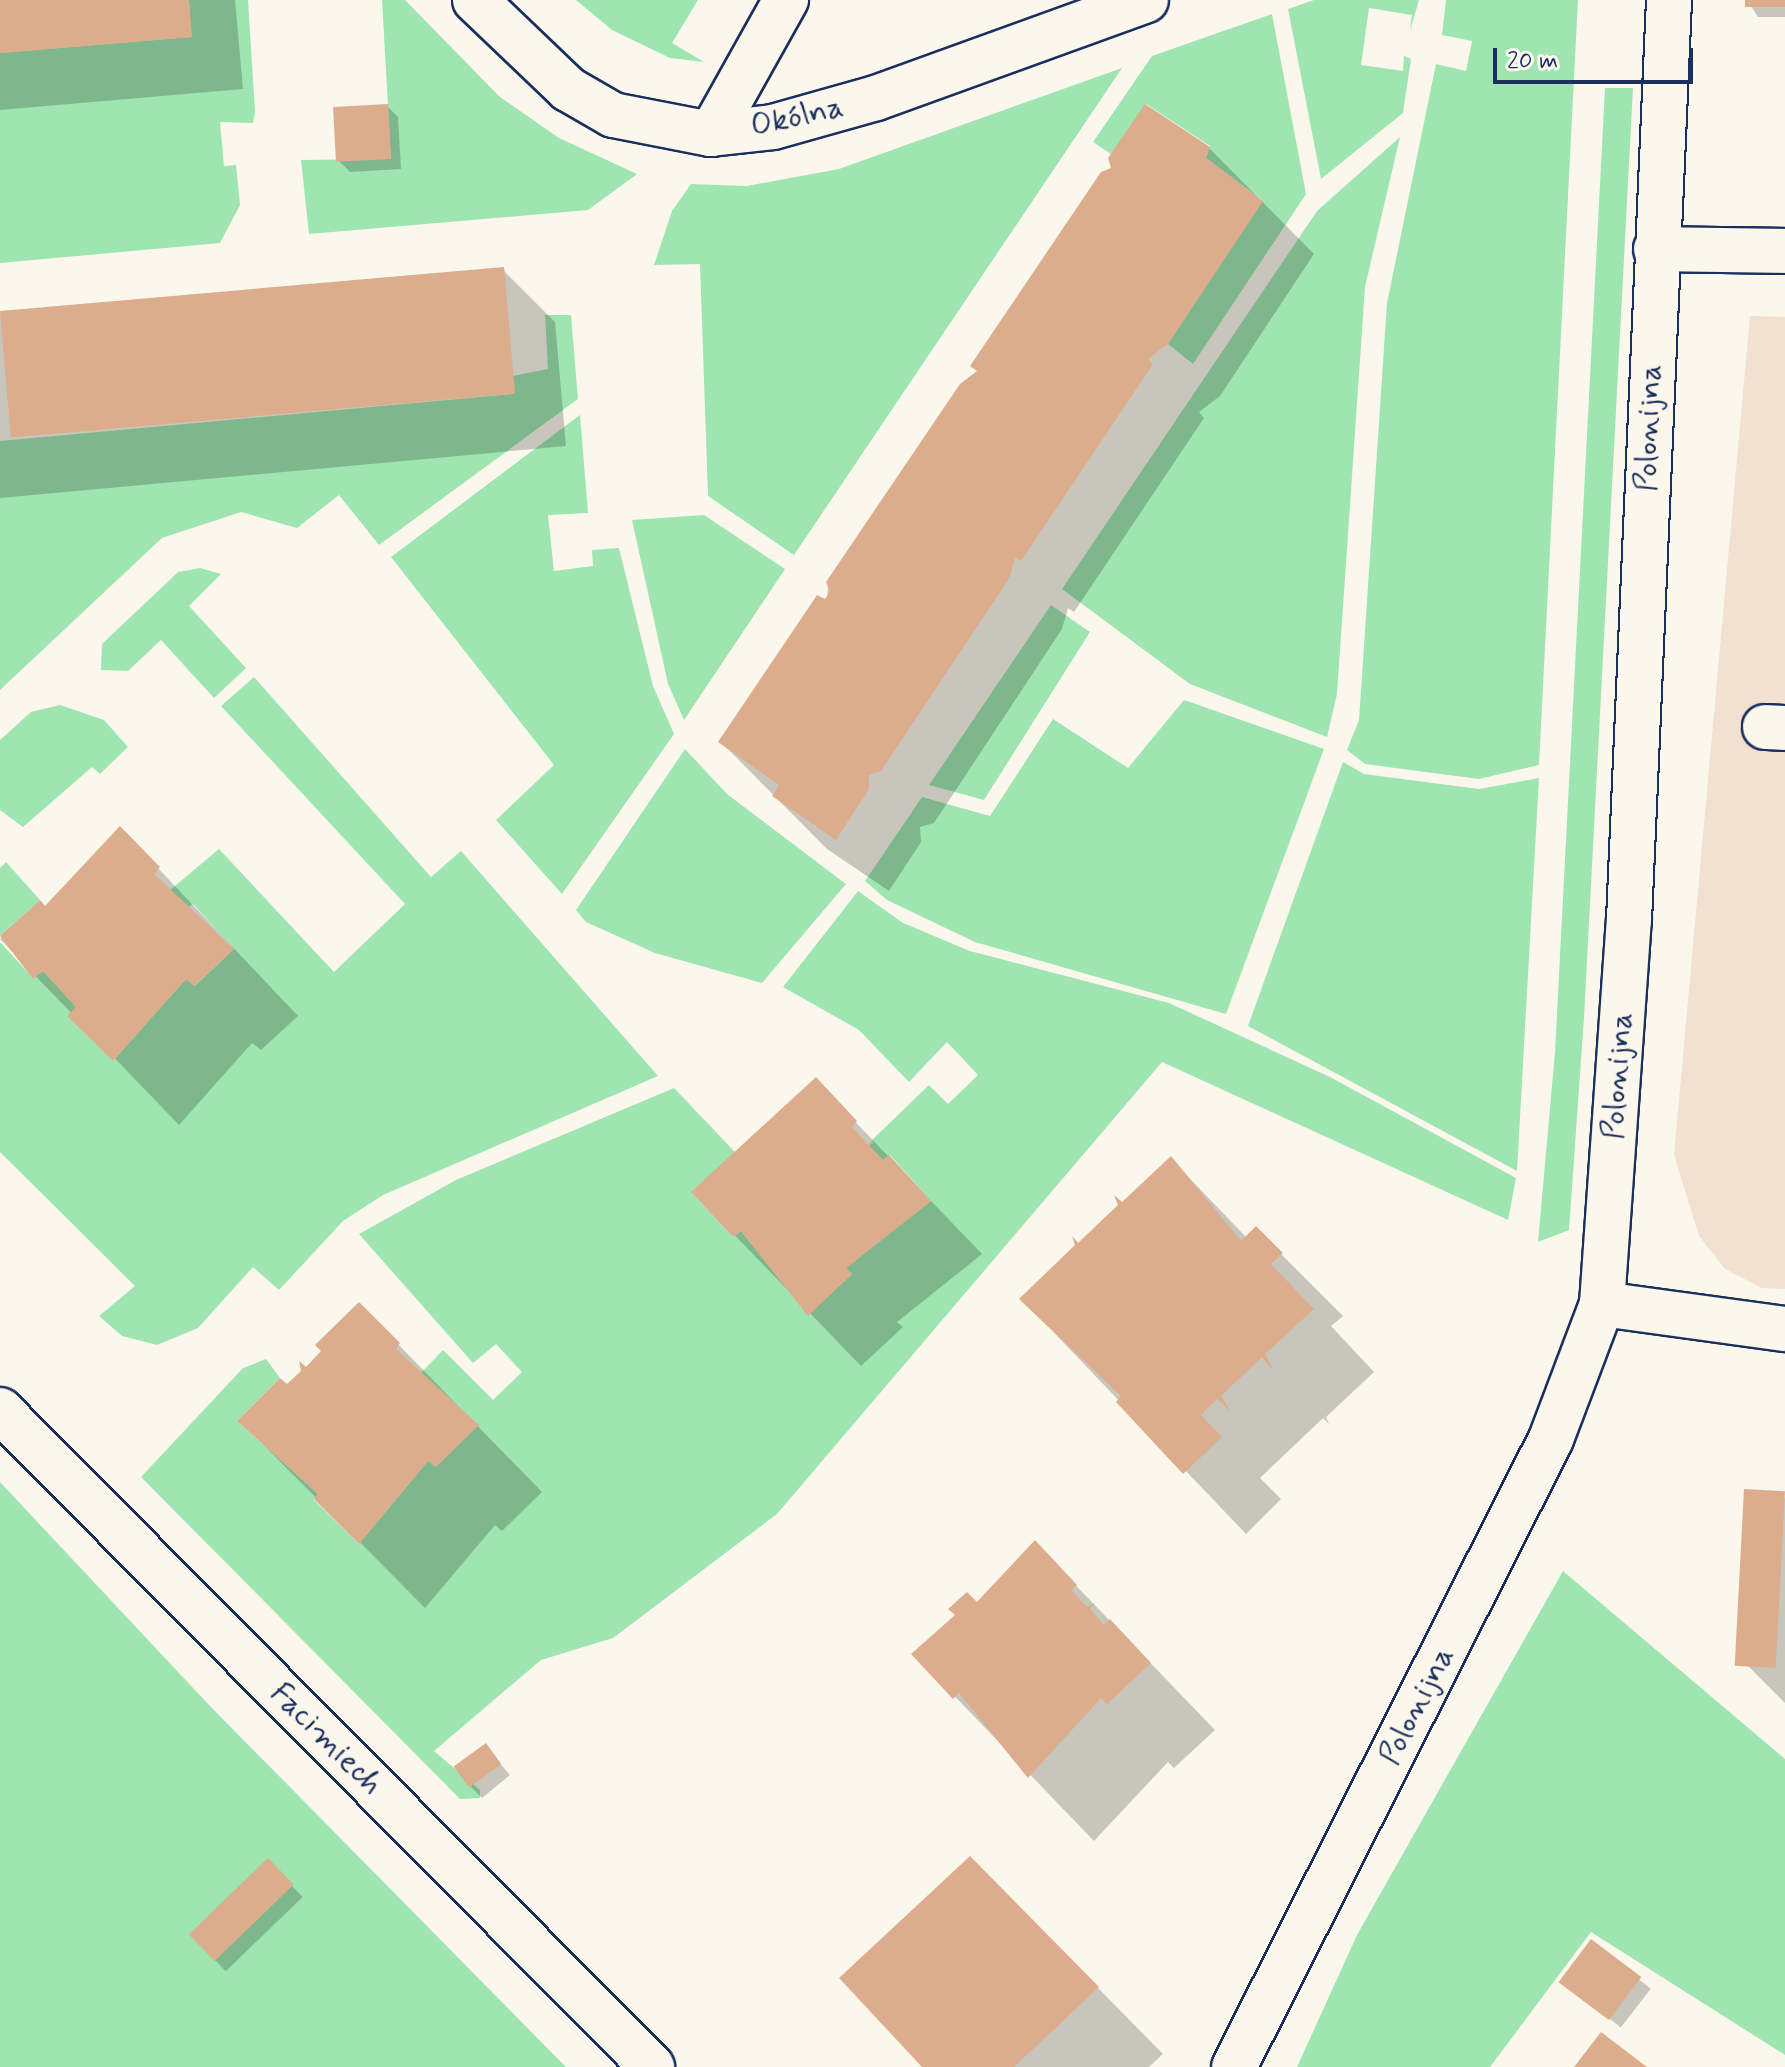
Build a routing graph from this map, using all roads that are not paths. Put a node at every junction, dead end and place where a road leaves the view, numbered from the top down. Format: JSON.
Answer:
{"nodes":[{"id":1,"x":475,"y":0,"type":"edge"},
{"id":2,"x":786,"y":0,"type":"edge"},
{"id":3,"x":1146,"y":0,"type":"edge"},
{"id":4,"x":1669,"y":0,"type":"edge"},
{"id":5,"x":711,"y":134,"type":"junction"},
{"id":6,"x":1656,"y":249,"type":"junction"},
{"id":7,"x":1785,"y":251,"type":"edge"},
{"id":8,"x":1602,"y":1304,"type":"junction"},
{"id":9,"x":1785,"y":1329,"type":"edge"},
{"id":10,"x":0,"y":1410,"type":"edge"},
{"id":11,"x":652,"y":2067,"type":"edge"},
{"id":12,"x":1234,"y":2067,"type":"edge"}],
"edges":[{"from":1,"to":5,"type":"street","name":"Okólna"},
{"from":2,"to":5,"type":"street"},
{"from":3,"to":5,"type":"street","name":"Okólna"},
{"from":4,"to":6,"type":"street","name":"Polonijna"},
{"from":6,"to":7,"type":"street"},
{"from":6,"to":8,"type":"street","name":"Polonijna"},
{"from":8,"to":9,"type":"street"},
{"from":8,"to":12,"type":"street","name":"Polonijna"},
{"from":10,"to":11,"type":"street","name":"Facimiech"}]}
